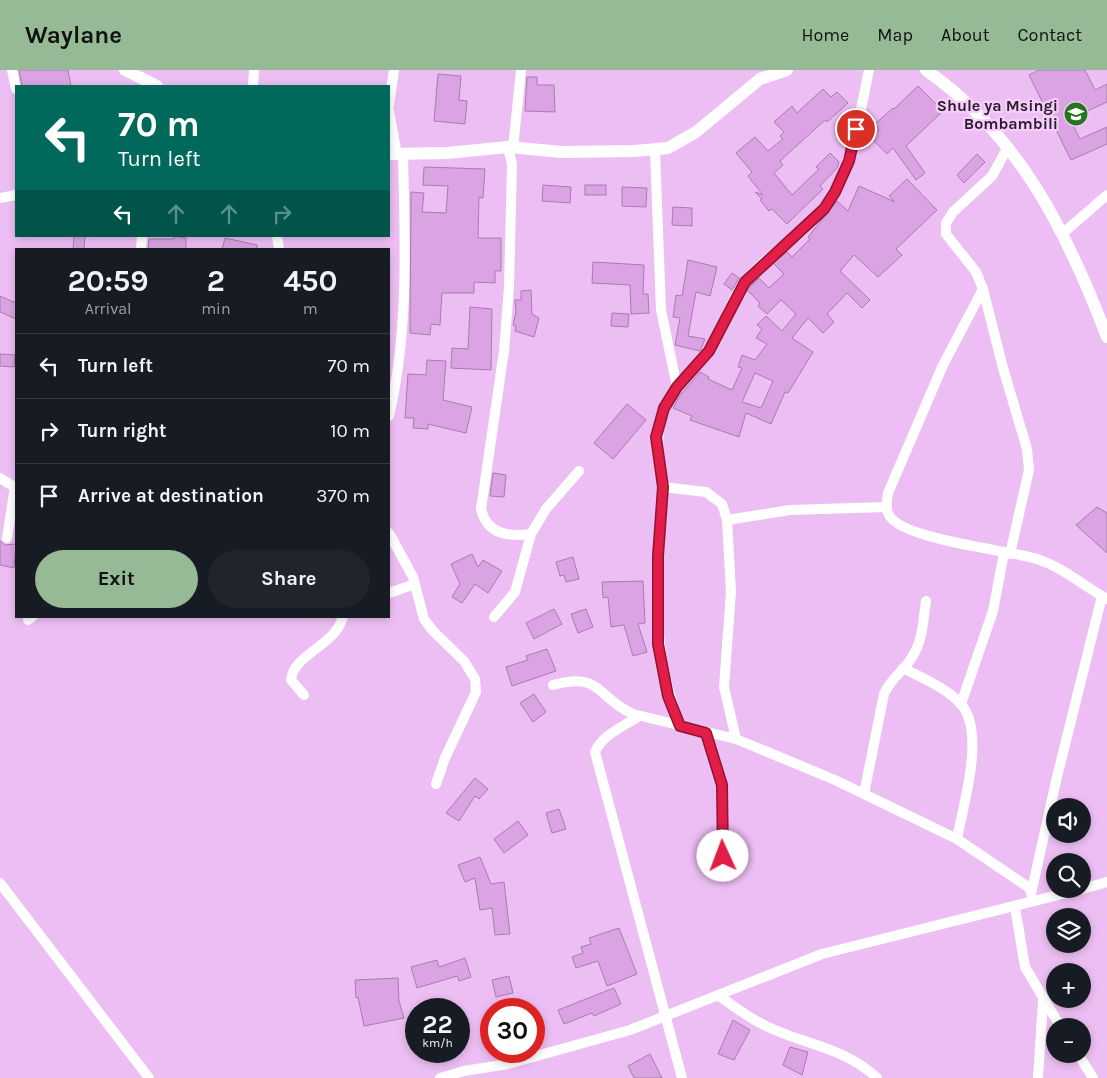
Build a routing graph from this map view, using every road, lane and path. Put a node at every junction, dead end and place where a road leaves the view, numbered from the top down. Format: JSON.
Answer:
{"nodes":[{"id":1,"x":12,"y":70,"type":"edge"},
{"id":2,"x":126,"y":70,"type":"edge"},
{"id":3,"x":254,"y":70,"type":"edge"},
{"id":4,"x":394,"y":70,"type":"edge"},
{"id":5,"x":521,"y":70,"type":"edge"},
{"id":6,"x":786,"y":70,"type":"edge"},
{"id":7,"x":869,"y":70,"type":"edge"},
{"id":8,"x":926,"y":70,"type":"edge"},
{"id":9,"x":147,"y":81,"type":"edge"},
{"id":10,"x":15,"y":85,"type":"edge"},
{"id":11,"x":253,"y":85,"type":"edge"},
{"id":12,"x":390,"y":98,"type":"edge"},
{"id":13,"x":390,"y":118,"type":"edge"},
{"id":14,"x":510,"y":147,"type":"junction"},
{"id":15,"x":1008,"y":147,"type":"junction"},
{"id":16,"x":655,"y":150,"type":"junction"},
{"id":17,"x":396,"y":155,"type":"edge"},
{"id":18,"x":15,"y":195,"type":"edge"},
{"id":19,"x":1107,"y":195,"type":"edge"},
{"id":20,"x":0,"y":198,"type":"edge"},
{"id":21,"x":1062,"y":234,"type":"junction"},
{"id":22,"x":983,"y":289,"type":"junction"},
{"id":23,"x":1107,"y":337,"type":"edge"},
{"id":24,"x":677,"y":387,"type":"junction"},
{"id":25,"x":390,"y":411,"type":"edge"},
{"id":26,"x":578,"y":471,"type":"dead end"},
{"id":27,"x":0,"y":478,"type":"edge"},
{"id":28,"x":15,"y":486,"type":"edge"},
{"id":29,"x":663,"y":487,"type":"junction"},
{"id":30,"x":15,"y":493,"type":"edge"},
{"id":31,"x":886,"y":507,"type":"junction"},
{"id":32,"x":727,"y":520,"type":"junction"},
{"id":33,"x":531,"y":534,"type":"junction"},
{"id":34,"x":390,"y":535,"type":"edge"},
{"id":35,"x":7,"y":538,"type":"dead end"},
{"id":36,"x":1007,"y":554,"type":"junction"},
{"id":37,"x":415,"y":584,"type":"junction"},
{"id":38,"x":390,"y":593,"type":"edge"},
{"id":39,"x":1104,"y":597,"type":"edge"},
{"id":40,"x":926,"y":601,"type":"dead end"},
{"id":41,"x":494,"y":617,"type":"dead end"},
{"id":42,"x":341,"y":618,"type":"edge"},
{"id":43,"x":902,"y":668,"type":"junction"},
{"id":44,"x":553,"y":685,"type":"dead end"},
{"id":45,"x":304,"y":696,"type":"dead end"},
{"id":46,"x":962,"y":704,"type":"junction"},
{"id":47,"x":639,"y":716,"type":"junction"},
{"id":48,"x":680,"y":726,"type":"junction"},
{"id":49,"x":706,"y":733,"type":"junction"},
{"id":50,"x":736,"y":739,"type":"junction"},
{"id":51,"x":436,"y":784,"type":"dead end"},
{"id":52,"x":864,"y":794,"type":"junction"},
{"id":53,"x":957,"y":839,"type":"junction"},
{"id":54,"x":723,"y":856,"type":"dead end"},
{"id":55,"x":1107,"y":882,"type":"edge"},
{"id":56,"x":0,"y":883,"type":"edge"},
{"id":57,"x":1091,"y":886,"type":"edge"},
{"id":58,"x":1031,"y":889,"type":"junction"},
{"id":59,"x":1049,"y":898,"type":"edge"},
{"id":60,"x":1031,"y":903,"type":"junction"},
{"id":61,"x":1015,"y":907,"type":"junction"},
{"id":62,"x":718,"y":995,"type":"junction"},
{"id":63,"x":1043,"y":1000,"type":"junction"},
{"id":64,"x":666,"y":1015,"type":"junction"},
{"id":65,"x":1055,"y":1018,"type":"edge"},
{"id":66,"x":1084,"y":1063,"type":"edge"},
{"id":67,"x":149,"y":1078,"type":"edge"},
{"id":68,"x":440,"y":1078,"type":"edge"},
{"id":69,"x":682,"y":1078,"type":"edge"},
{"id":70,"x":877,"y":1078,"type":"edge"},
{"id":71,"x":1038,"y":1078,"type":"edge"},
{"id":72,"x":1094,"y":1078,"type":"edge"}],
"edges":[{"from":1,"to":10,"type":"street"},
{"from":2,"to":9,"type":"street"},
{"from":3,"to":11,"type":"street"},
{"from":4,"to":12,"type":"street"},
{"from":5,"to":14,"type":"street"},
{"from":6,"to":16,"type":"street"},
{"from":7,"to":24,"type":"street"},
{"from":8,"to":15,"type":"street"},
{"from":13,"to":17,"type":"street"},
{"from":14,"to":16,"type":"street"},
{"from":14,"to":17,"type":"street"},
{"from":14,"to":33,"type":"street"},
{"from":15,"to":21,"type":"street"},
{"from":15,"to":22,"type":"street"},
{"from":16,"to":24,"type":"street"},
{"from":17,"to":25,"type":"street"},
{"from":18,"to":20,"type":"street"},
{"from":19,"to":21,"type":"street"},
{"from":21,"to":23,"type":"street"},
{"from":22,"to":31,"type":"street"},
{"from":22,"to":36,"type":"street"},
{"from":24,"to":29,"type":"street"},
{"from":26,"to":33,"type":"street"},
{"from":27,"to":28,"type":"street"},
{"from":29,"to":32,"type":"street"},
{"from":29,"to":48,"type":"street"},
{"from":30,"to":35,"type":"street"},
{"from":31,"to":32,"type":"street"},
{"from":31,"to":36,"type":"street"},
{"from":32,"to":50,"type":"street"},
{"from":33,"to":41,"type":"street"},
{"from":34,"to":37,"type":"street"},
{"from":36,"to":39,"type":"street"},
{"from":36,"to":46,"type":"street"},
{"from":37,"to":38,"type":"street"},
{"from":37,"to":51,"type":"street"},
{"from":39,"to":58,"type":"street"},
{"from":40,"to":43,"type":"street"},
{"from":42,"to":45,"type":"street"},
{"from":43,"to":46,"type":"street"},
{"from":43,"to":52,"type":"street"},
{"from":44,"to":47,"type":"street"},
{"from":46,"to":53,"type":"street"},
{"from":47,"to":48,"type":"street"},
{"from":47,"to":64,"type":"street"},
{"from":48,"to":49,"type":"street"},
{"from":49,"to":50,"type":"street"},
{"from":49,"to":54,"type":"street"},
{"from":50,"to":52,"type":"street"},
{"from":52,"to":53,"type":"street"},
{"from":53,"to":58,"type":"street"},
{"from":55,"to":57,"type":"street"},
{"from":56,"to":67,"type":"street"},
{"from":58,"to":60,"type":"street"},
{"from":59,"to":60,"type":"street"},
{"from":60,"to":61,"type":"street"},
{"from":61,"to":62,"type":"street"},
{"from":61,"to":63,"type":"street"},
{"from":62,"to":64,"type":"street"},
{"from":62,"to":70,"type":"street"},
{"from":63,"to":65,"type":"street"},
{"from":63,"to":71,"type":"street"},
{"from":64,"to":68,"type":"street"},
{"from":64,"to":69,"type":"street"},
{"from":66,"to":72,"type":"street"}]}
